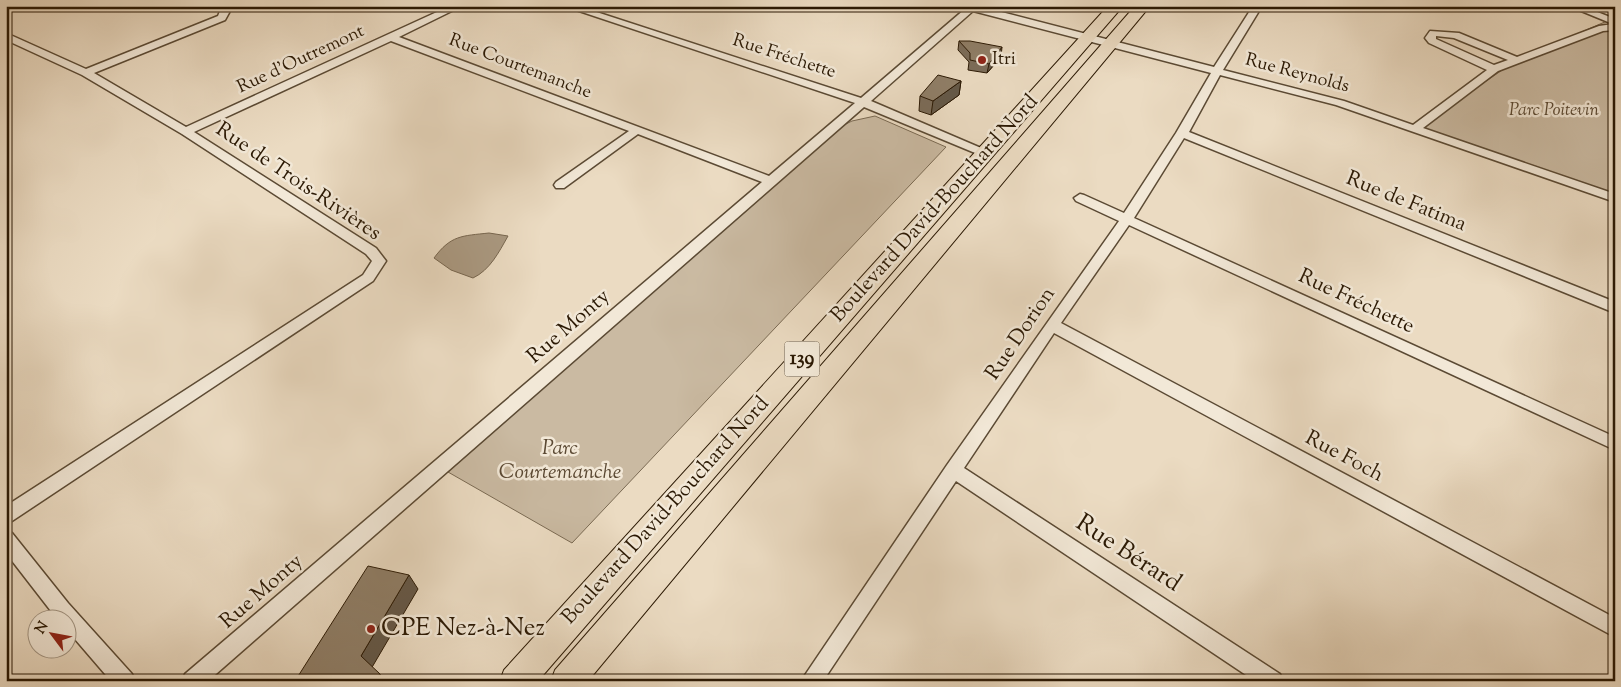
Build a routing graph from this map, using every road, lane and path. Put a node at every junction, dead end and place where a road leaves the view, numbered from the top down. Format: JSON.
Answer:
{"nodes":[{"id":1,"x":222,"y":6,"type":"edge"},
{"id":2,"x":458,"y":6,"type":"edge"},
{"id":3,"x":568,"y":6,"type":"edge"},
{"id":4,"x":1116,"y":6,"type":"edge"},
{"id":5,"x":1143,"y":6,"type":"edge"},
{"id":6,"x":1258,"y":6,"type":"edge"},
{"id":7,"x":1573,"y":6,"type":"edge"},
{"id":8,"x":970,"y":7,"type":"edge"},
{"id":9,"x":1615,"y":22,"type":"edge"},
{"id":10,"x":1615,"y":27,"type":"edge"},
{"id":11,"x":6,"y":36,"type":"edge"},
{"id":12,"x":391,"y":37,"type":"junction"},
{"id":13,"x":1100,"y":40,"type":"junction"},
{"id":14,"x":1517,"y":60,"type":"junction"},
{"id":15,"x":1494,"y":69,"type":"junction"},
{"id":16,"x":1217,"y":71,"type":"junction"},
{"id":17,"x":86,"y":73,"type":"junction"},
{"id":18,"x":863,"y":102,"type":"junction"},
{"id":19,"x":1416,"y":128,"type":"junction"},
{"id":20,"x":637,"y":130,"type":"junction"},
{"id":21,"x":186,"y":132,"type":"junction"},
{"id":22,"x":1182,"y":133,"type":"junction"},
{"id":23,"x":984,"y":153,"type":"junction"},
{"id":24,"x":772,"y":181,"type":"junction"},
{"id":25,"x":560,"y":185,"type":"dead end"},
{"id":26,"x":1080,"y":198,"type":"dead end"},
{"id":27,"x":1615,"y":198,"type":"edge"},
{"id":28,"x":1126,"y":220,"type":"junction"},
{"id":29,"x":1615,"y":308,"type":"edge"},
{"id":30,"x":1052,"y":326,"type":"junction"},
{"id":31,"x":1615,"y":444,"type":"edge"},
{"id":32,"x":953,"y":470,"type":"junction"},
{"id":33,"x":6,"y":516,"type":"edge"},
{"id":34,"x":6,"y":539,"type":"edge"},
{"id":35,"x":1615,"y":628,"type":"edge"},
{"id":36,"x":125,"y":681,"type":"edge"},
{"id":37,"x":192,"y":681,"type":"edge"},
{"id":38,"x":516,"y":681,"type":"edge"},
{"id":39,"x":567,"y":681,"type":"edge"},
{"id":40,"x":811,"y":681,"type":"edge"},
{"id":41,"x":1273,"y":681,"type":"edge"}],
"edges":[{"from":1,"to":17,"type":"street"},
{"from":2,"to":12,"type":"street","name":"Rue d'Outremont"},
{"from":3,"to":18,"type":"street","name":"Rue Fréchette"},
{"from":4,"to":13,"type":"highway","name":"Boulevard David-Bouchard Nord","number":"139"},
{"from":5,"to":13,"type":"highway","name":"Boulevard David-Bouchard Nord","number":"139"},
{"from":6,"to":16,"type":"street","name":"Rue Dorion"},
{"from":7,"to":9,"type":"street"},
{"from":8,"to":13,"type":"street","name":"Rue Reynolds"},
{"from":8,"to":18,"type":"street","name":"Rue Monty"},
{"from":10,"to":14,"type":"street"},
{"from":11,"to":17,"type":"street","name":"Rue de Trois-Rivières"},
{"from":12,"to":20,"type":"street","name":"Rue Courtemanche"},
{"from":12,"to":21,"type":"street","name":"Rue d'Outremont"},
{"from":13,"to":16,"type":"street","name":"Rue Reynolds"},
{"from":13,"to":23,"type":"highway","name":"Boulevard David-Bouchard Nord","number":"139"},
{"from":13,"to":39,"type":"highway","name":"Boulevard David-Bouchard Nord","number":"139"},
{"from":14,"to":15,"type":"street"},
{"from":14,"to":15,"type":"street"},
{"from":15,"to":19,"type":"street"},
{"from":16,"to":19,"type":"street","name":"Rue Reynolds"},
{"from":16,"to":22,"type":"street","name":"Rue Dorion"},
{"from":17,"to":21,"type":"street","name":"Rue de Trois-Rivières"},
{"from":18,"to":23,"type":"street","name":"Rue Fréchette"},
{"from":18,"to":24,"type":"street","name":"Rue Monty"},
{"from":19,"to":27,"type":"street","name":"Rue Reynolds"},
{"from":20,"to":24,"type":"street","name":"Rue Courtemanche"},
{"from":20,"to":25,"type":"street"},
{"from":21,"to":33,"type":"street","name":"Rue de Trois-Rivières"},
{"from":22,"to":28,"type":"street","name":"Rue Dorion"},
{"from":22,"to":29,"type":"street","name":"Rue de Fatima"},
{"from":23,"to":38,"type":"highway","name":"Boulevard David-Bouchard Nord","number":"139"},
{"from":24,"to":37,"type":"street","name":"Rue Monty"},
{"from":26,"to":28,"type":"street","name":"Rue Fréchette"},
{"from":28,"to":30,"type":"street","name":"Rue Dorion"},
{"from":28,"to":31,"type":"street","name":"Rue Fréchette"},
{"from":30,"to":32,"type":"street","name":"Rue Dorion"},
{"from":30,"to":35,"type":"street","name":"Rue Foch"},
{"from":32,"to":40,"type":"street","name":"Rue Dorion"},
{"from":32,"to":41,"type":"street","name":"Rue Bérard"},
{"from":34,"to":36,"type":"street"}]}
